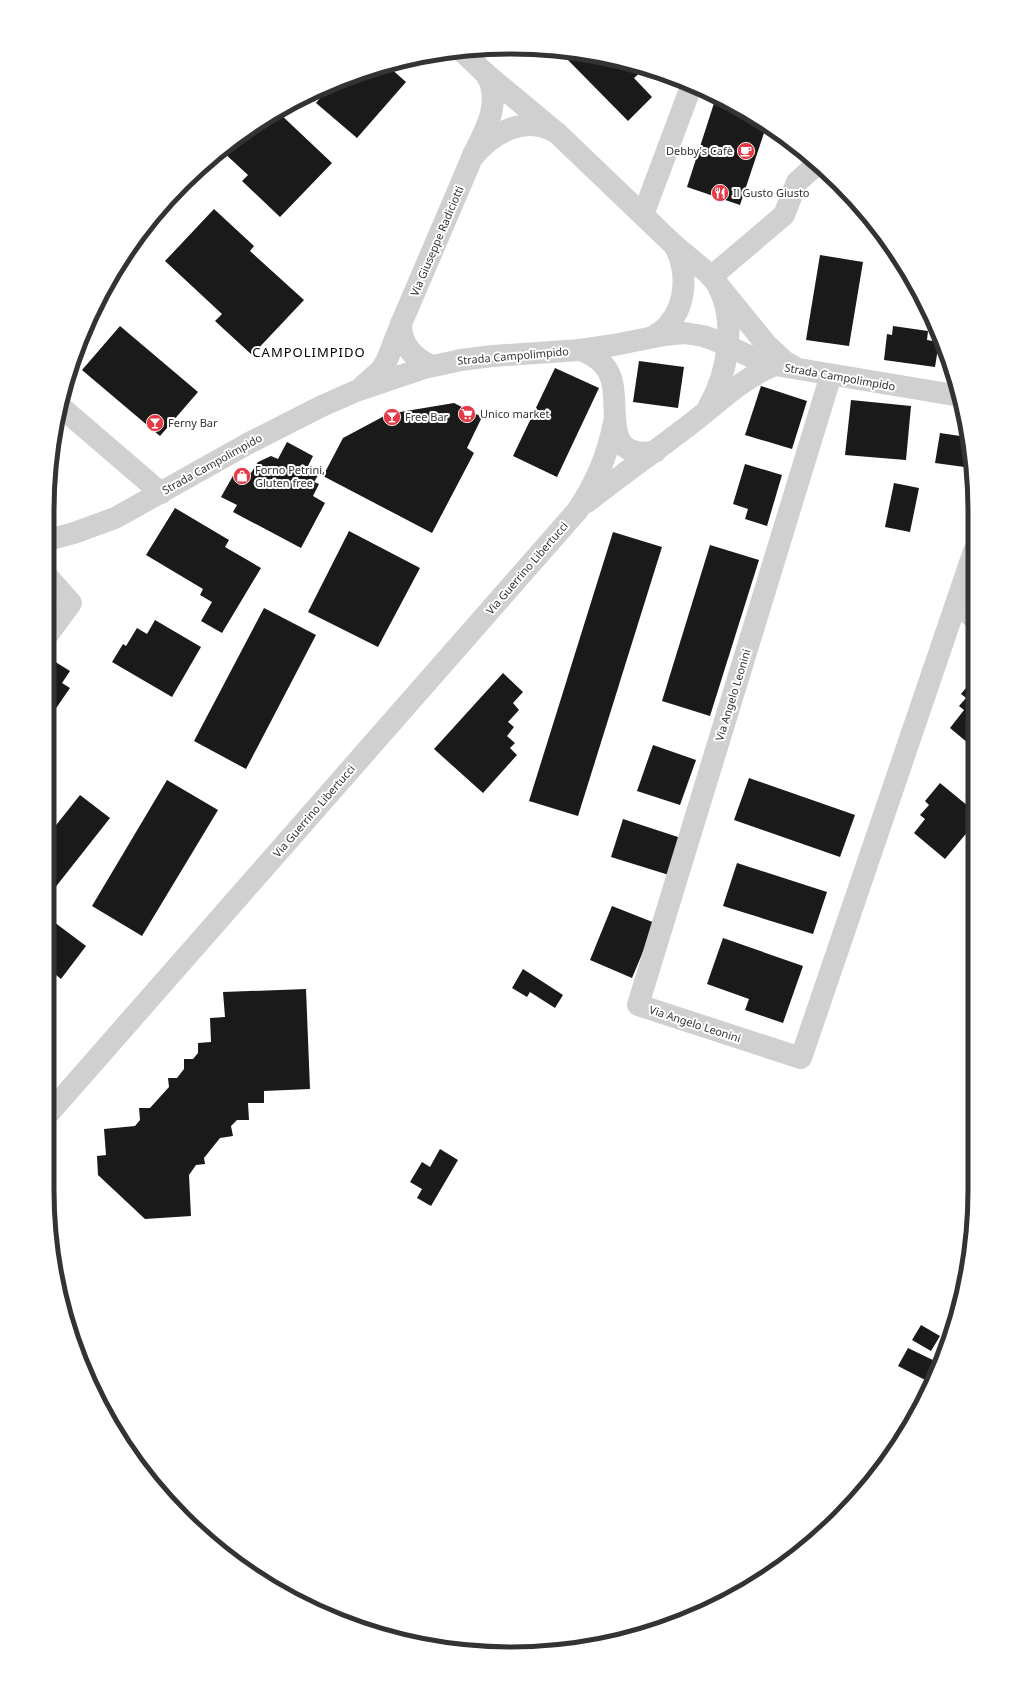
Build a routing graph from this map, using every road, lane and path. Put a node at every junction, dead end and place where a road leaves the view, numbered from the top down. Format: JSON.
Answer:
{"nodes":[{"id":1,"x":468,"y":56,"type":"edge"},
{"id":2,"x":486,"y":74,"type":"junction"},
{"id":3,"x":690,"y":91,"type":"edge"},
{"id":4,"x":557,"y":133,"type":"junction"},
{"id":5,"x":472,"y":158,"type":"junction"},
{"id":6,"x":813,"y":168,"type":"edge"},
{"id":7,"x":643,"y":216,"type":"junction"},
{"id":8,"x":674,"y":245,"type":"junction"},
{"id":9,"x":714,"y":280,"type":"junction"},
{"id":10,"x":401,"y":324,"type":"junction"},
{"id":11,"x":653,"y":337,"type":"junction"},
{"id":12,"x":727,"y":345,"type":"junction"},
{"id":13,"x":580,"y":350,"type":"junction"},
{"id":14,"x":775,"y":365,"type":"junction"},
{"id":15,"x":432,"y":366,"type":"junction"},
{"id":16,"x":801,"y":370,"type":"junction"},
{"id":17,"x":831,"y":375,"type":"junction"},
{"id":18,"x":356,"y":391,"type":"junction"},
{"id":19,"x":952,"y":395,"type":"edge"},
{"id":20,"x":66,"y":411,"type":"edge"},
{"id":21,"x":706,"y":412,"type":"junction"},
{"id":22,"x":614,"y":422,"type":"junction"},
{"id":23,"x":655,"y":452,"type":"junction"},
{"id":24,"x":161,"y":493,"type":"junction"},
{"id":25,"x":577,"y":511,"type":"junction"},
{"id":26,"x":54,"y":538,"type":"edge"},
{"id":27,"x":968,"y":569,"type":"edge"},
{"id":28,"x":54,"y":585,"type":"edge"},
{"id":29,"x":955,"y":609,"type":"junction"},
{"id":30,"x":968,"y":620,"type":"edge"},
{"id":31,"x":54,"y":625,"type":"edge"},
{"id":32,"x":54,"y":1107,"type":"edge"}],
"edges":[{"from":1,"to":2,"type":"street","name":"Via Giuseppe Radiciotti"},
{"from":2,"to":4,"type":"street","name":"Via Giuseppe Radiciotti"},
{"from":2,"to":5,"type":"street","name":"Via Giuseppe Radiciotti"},
{"from":3,"to":7,"type":"street"},
{"from":4,"to":5,"type":"street","name":"Via Giuseppe Radiciotti"},
{"from":4,"to":7,"type":"street","name":"Via Giuseppe Radiciotti"},
{"from":5,"to":10,"type":"street","name":"Via Giuseppe Radiciotti"},
{"from":6,"to":9,"type":"street"},
{"from":7,"to":8,"type":"street","name":"Via Giuseppe Radiciotti"},
{"from":8,"to":9,"type":"street","name":"Via Giuseppe Radiciotti"},
{"from":8,"to":11,"type":"street","name":"Via Giuseppe Radiciotti"},
{"from":9,"to":12,"type":"street","name":"Via Giuseppe Radiciotti"},
{"from":9,"to":16,"type":"street","name":"Via Giuseppe Radiciotti"},
{"from":10,"to":15,"type":"street"},
{"from":10,"to":18,"type":"street","name":"Via Giuseppe Radiciotti"},
{"from":11,"to":12,"type":"street","name":"Strada Campolimpido"},
{"from":11,"to":13,"type":"street","name":"Strada Campolimpido"},
{"from":12,"to":14,"type":"street","name":"Strada Campolimpido"},
{"from":12,"to":21,"type":"street","name":"Via Guerrino Libertucci"},
{"from":13,"to":15,"type":"street","name":"Strada Campolimpido"},
{"from":13,"to":22,"type":"street","name":"Via Guerrino Libertucci"},
{"from":14,"to":16,"type":"street","name":"Strada Campolimpido"},
{"from":14,"to":21,"type":"street","name":"Via Guerrino Libertucci"},
{"from":15,"to":18,"type":"street","name":"Strada Campolimpido"},
{"from":16,"to":17,"type":"street","name":"Strada Campolimpido"},
{"from":17,"to":19,"type":"street","name":"Strada Campolimpido"},
{"from":17,"to":29,"type":"street","name":"Via Angelo Leonini"},
{"from":18,"to":24,"type":"street","name":"Strada Campolimpido"},
{"from":20,"to":24,"type":"street"},
{"from":21,"to":23,"type":"street","name":"Via Guerrino Libertucci"},
{"from":22,"to":23,"type":"street","name":"Via Guerrino Libertucci"},
{"from":22,"to":25,"type":"street","name":"Via Guerrino Libertucci"},
{"from":23,"to":25,"type":"street","name":"Via Guerrino Libertucci"},
{"from":24,"to":26,"type":"street","name":"Strada Campolimpido"},
{"from":25,"to":32,"type":"street","name":"Via Guerrino Libertucci"},
{"from":27,"to":29,"type":"street","name":"Via Angelo Leonini"},
{"from":28,"to":31,"type":"street"},
{"from":29,"to":30,"type":"lane"}]}
